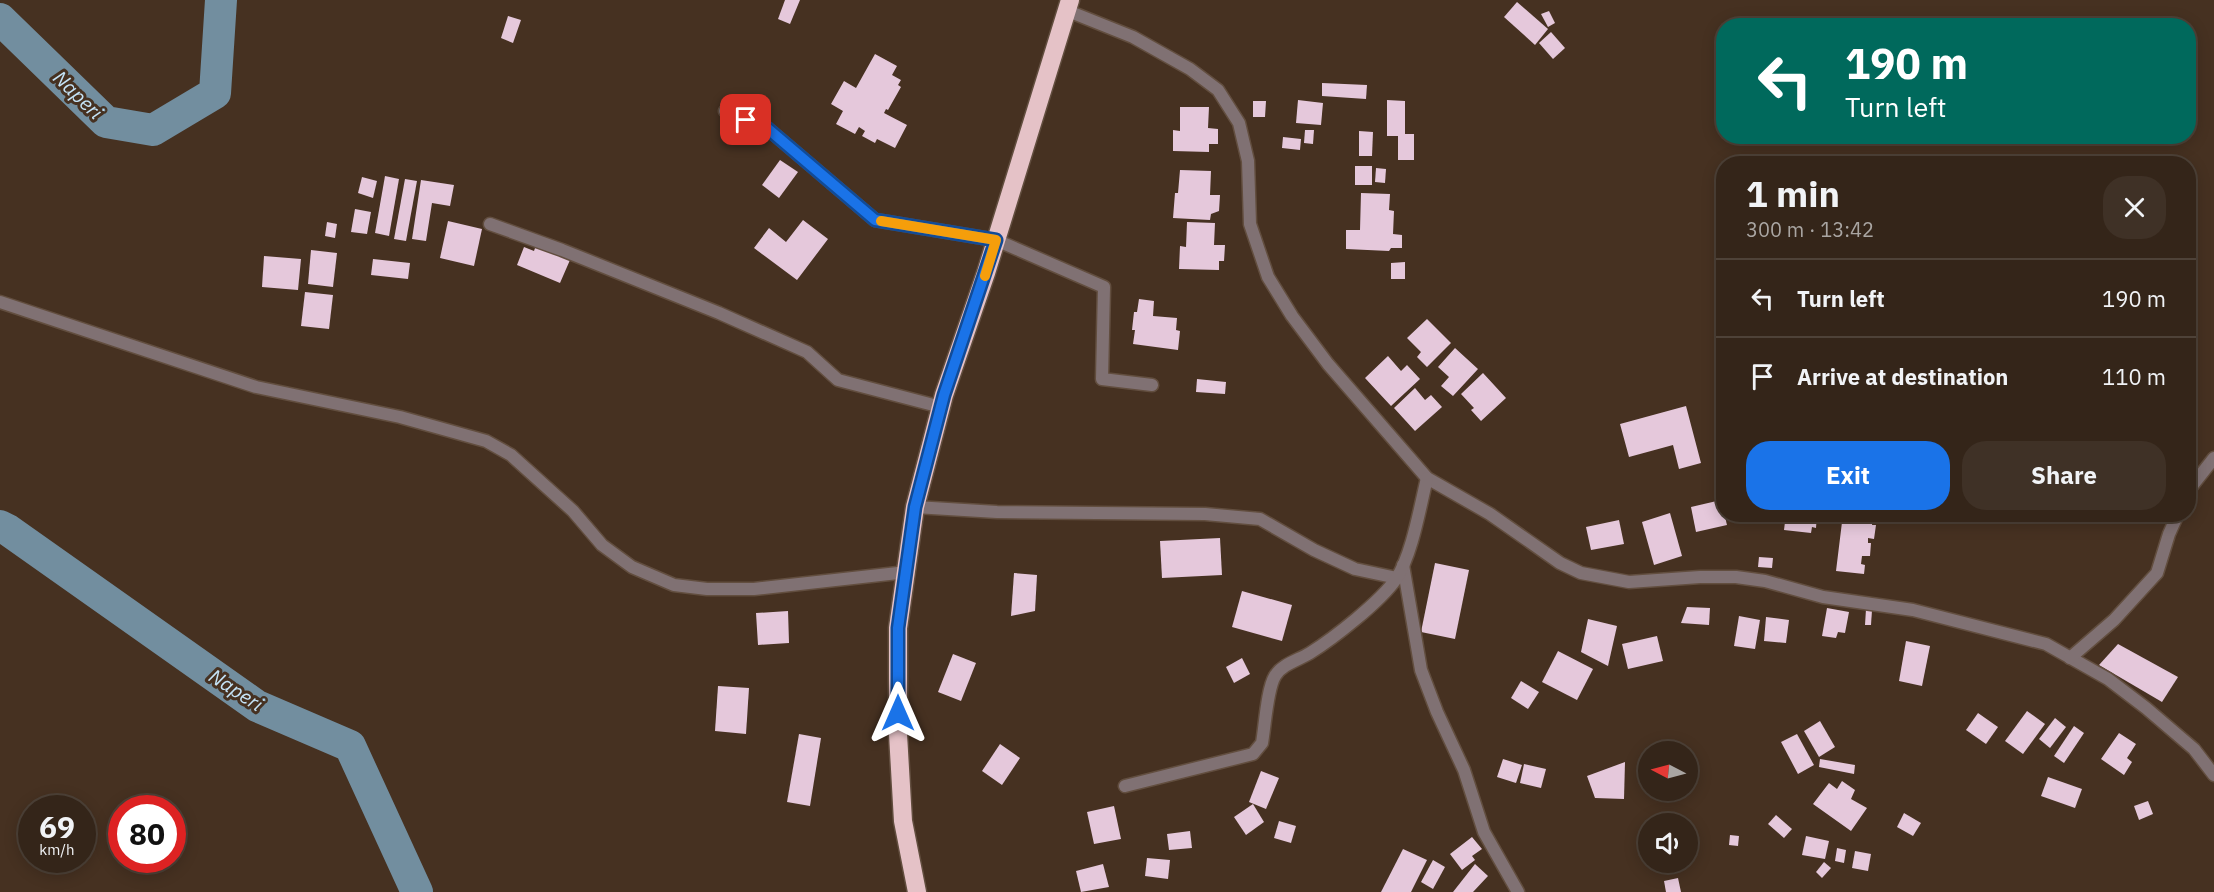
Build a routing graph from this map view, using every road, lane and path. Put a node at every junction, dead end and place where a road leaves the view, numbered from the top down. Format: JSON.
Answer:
{"nodes":[{"id":1,"x":1069,"y":5,"type":"edge"},
{"id":2,"x":725,"y":111,"type":"dead end"},
{"id":3,"x":490,"y":224,"type":"dead end"},
{"id":4,"x":996,"y":240,"type":"junction"},
{"id":5,"x":0,"y":302,"type":"edge"},
{"id":6,"x":1152,"y":385,"type":"dead end"},
{"id":7,"x":941,"y":407,"type":"junction"},
{"id":8,"x":2214,"y":458,"type":"edge"},
{"id":9,"x":1427,"y":478,"type":"junction"},
{"id":10,"x":2196,"y":481,"type":"edge"},
{"id":11,"x":915,"y":507,"type":"junction"},
{"id":12,"x":2174,"y":522,"type":"edge"},
{"id":13,"x":1403,"y":564,"type":"junction"},
{"id":14,"x":907,"y":572,"type":"junction"},
{"id":15,"x":1397,"y":578,"type":"junction"},
{"id":16,"x":2070,"y":658,"type":"junction"},
{"id":17,"x":2214,"y":775,"type":"edge"},
{"id":18,"x":1125,"y":786,"type":"dead end"},
{"id":19,"x":916,"y":892,"type":"edge"},
{"id":20,"x":1518,"y":892,"type":"edge"}],
"edges":[{"from":1,"to":4,"type":"highway"},
{"from":1,"to":9,"type":"street"},
{"from":2,"to":4,"type":"street"},
{"from":3,"to":7,"type":"street"},
{"from":4,"to":6,"type":"street"},
{"from":4,"to":7,"type":"highway"},
{"from":5,"to":14,"type":"street"},
{"from":7,"to":11,"type":"highway"},
{"from":8,"to":10,"type":"street"},
{"from":9,"to":13,"type":"street"},
{"from":9,"to":16,"type":"street"},
{"from":11,"to":14,"type":"highway"},
{"from":11,"to":15,"type":"street"},
{"from":12,"to":16,"type":"street"},
{"from":13,"to":15,"type":"street"},
{"from":13,"to":20,"type":"street"},
{"from":14,"to":19,"type":"highway"},
{"from":15,"to":18,"type":"street"},
{"from":16,"to":17,"type":"street"}]}
